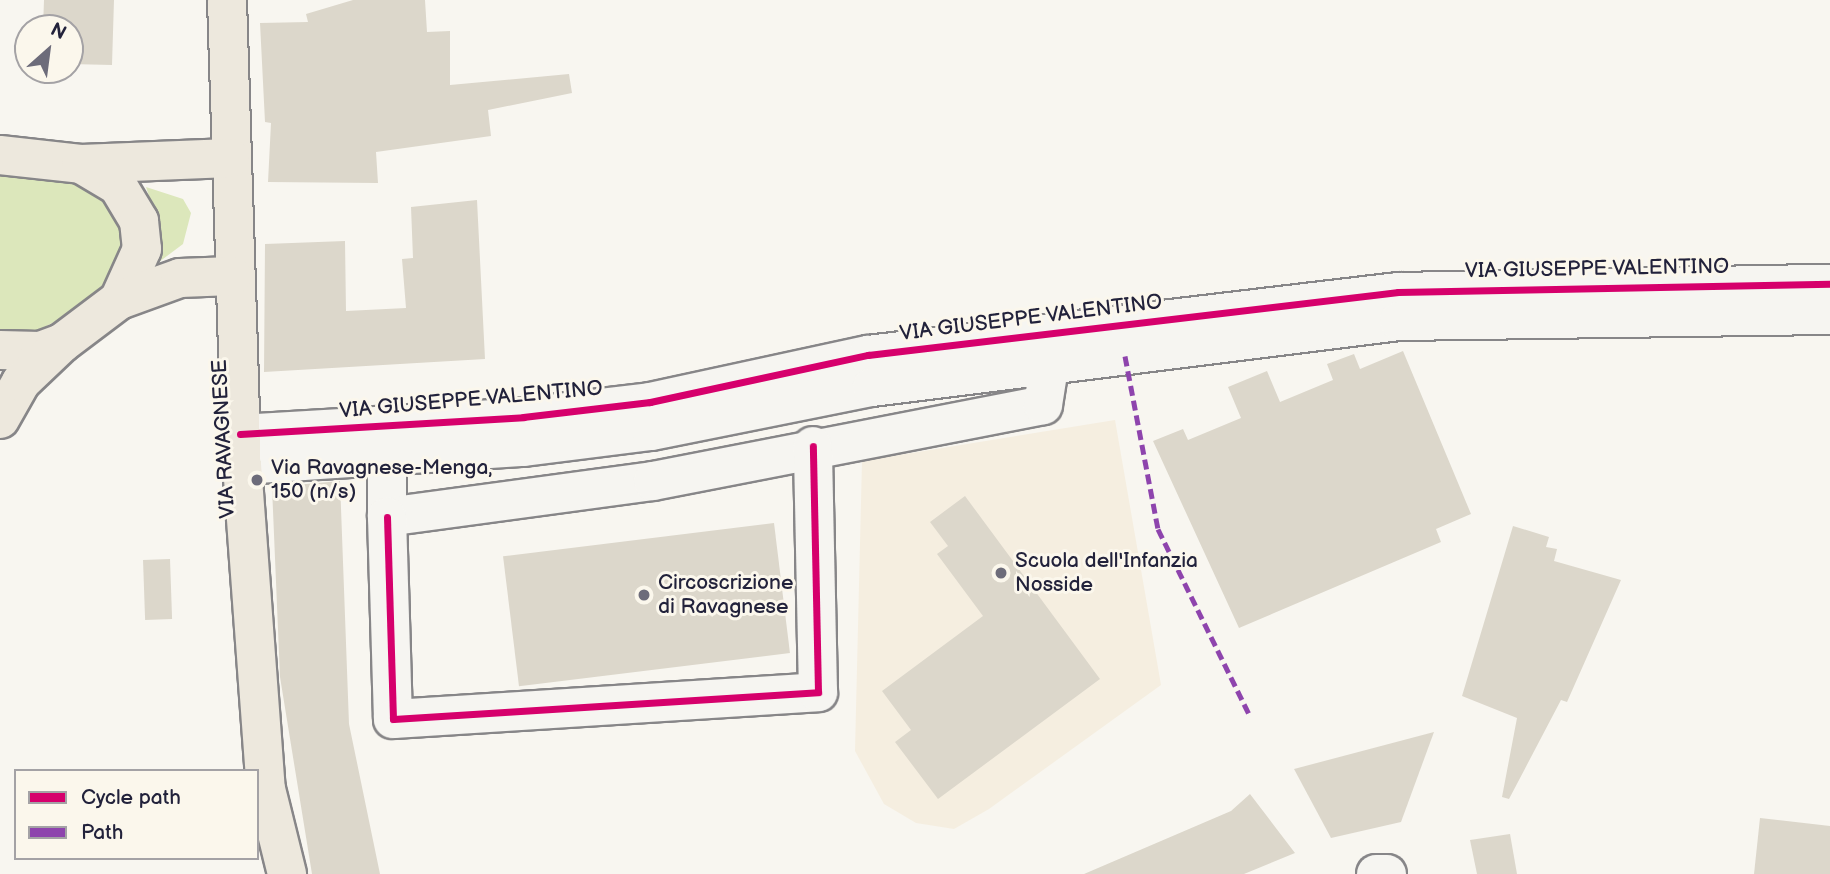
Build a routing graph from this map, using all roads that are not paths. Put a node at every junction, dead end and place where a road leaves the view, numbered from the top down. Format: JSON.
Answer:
{"nodes":[{"id":1,"x":227,"y":0,"type":"edge"},
{"id":2,"x":0,"y":155,"type":"edge"},
{"id":3,"x":230,"y":158,"type":"junction"},
{"id":4,"x":81,"y":164,"type":"junction"},
{"id":5,"x":232,"y":276,"type":"junction"},
{"id":6,"x":1830,"y":284,"type":"edge"},
{"id":7,"x":119,"y":300,"type":"junction"},
{"id":8,"x":1457,"y":303,"type":"junction"},
{"id":9,"x":1830,"y":315,"type":"edge"},
{"id":10,"x":62,"y":343,"type":"junction"},
{"id":11,"x":0,"y":350,"type":"edge"},
{"id":12,"x":1049,"y":366,"type":"junction"},
{"id":13,"x":0,"y":419,"type":"edge"},
{"id":14,"x":387,"y":441,"type":"junction"},
{"id":15,"x":813,"y":446,"type":"junction"},
{"id":16,"x":241,"y":449,"type":"junction"},
{"id":17,"x":387,"y":517,"type":"junction"},
{"id":18,"x":287,"y":874,"type":"edge"}],
"edges":[{"from":1,"to":3,"type":"main road","name":"VIA RAVAGNESE"},
{"from":2,"to":4,"type":"main road"},
{"from":3,"to":4,"type":"main road"},
{"from":3,"to":5,"type":"main road","name":"VIA RAVAGNESE"},
{"from":4,"to":7,"type":"main road"},
{"from":5,"to":7,"type":"main road"},
{"from":5,"to":16,"type":"main road","name":"VIA RAVAGNESE"},
{"from":6,"to":8,"type":"street","name":"VIA GIUSEPPE VALENTINO"},
{"from":7,"to":10,"type":"main road"},
{"from":8,"to":9,"type":"street","name":"VIA GIUSEPPE VALENTINO"},
{"from":8,"to":12,"type":"street","name":"VIA GIUSEPPE VALENTINO"},
{"from":8,"to":14,"type":"street","name":"VIA GIUSEPPE VALENTINO"},
{"from":10,"to":11,"type":"main road"},
{"from":10,"to":13,"type":"main road"},
{"from":12,"to":14,"type":"street","name":"VIA GIUSEPPE VALENTINO"},
{"from":12,"to":15,"type":"street"},
{"from":14,"to":16,"type":"street","name":"VIA GIUSEPPE VALENTINO"},
{"from":14,"to":17,"type":"street"},
{"from":15,"to":17,"type":"street"},
{"from":15,"to":17,"type":"street"},
{"from":16,"to":18,"type":"main road","name":"VIA RAVAGNESE"}]}
